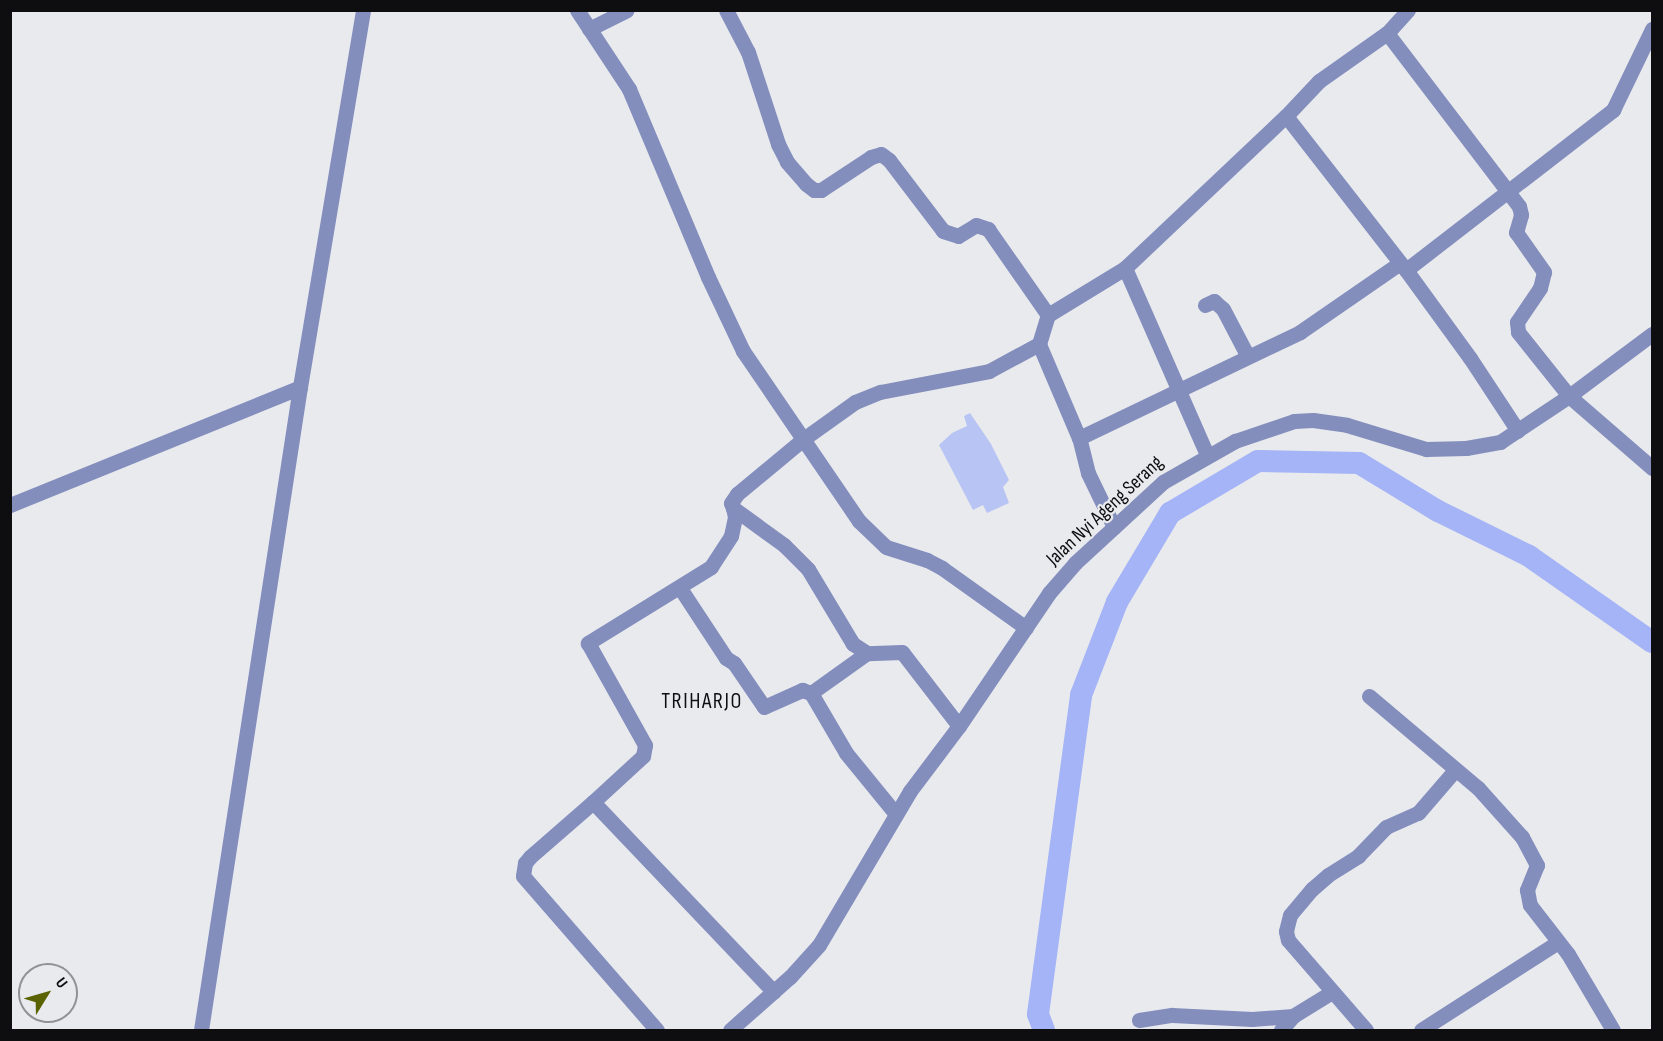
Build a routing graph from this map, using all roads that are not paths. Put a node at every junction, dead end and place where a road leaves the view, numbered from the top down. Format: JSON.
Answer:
{"nodes":[{"id":1,"x":577,"y":10,"type":"edge"},
{"id":2,"x":627,"y":10,"type":"edge"},
{"id":3,"x":726,"y":10,"type":"edge"},
{"id":4,"x":1408,"y":10,"type":"edge"},
{"id":5,"x":366,"y":12,"type":"edge"},
{"id":6,"x":589,"y":29,"type":"junction"},
{"id":7,"x":1653,"y":29,"type":"edge"},
{"id":8,"x":1387,"y":33,"type":"junction"},
{"id":9,"x":1286,"y":116,"type":"junction"},
{"id":10,"x":1508,"y":189,"type":"junction"},
{"id":11,"x":1403,"y":266,"type":"junction"},
{"id":12,"x":1125,"y":268,"type":"junction"},
{"id":13,"x":1205,"y":305,"type":"dead end"},
{"id":14,"x":1048,"y":315,"type":"junction"},
{"id":15,"x":1653,"y":334,"type":"edge"},
{"id":16,"x":1039,"y":344,"type":"junction"},
{"id":17,"x":1247,"y":355,"type":"junction"},
{"id":18,"x":300,"y":387,"type":"junction"},
{"id":19,"x":1179,"y":388,"type":"junction"},
{"id":20,"x":1569,"y":396,"type":"junction"},
{"id":21,"x":1518,"y":431,"type":"junction"},
{"id":22,"x":1079,"y":438,"type":"junction"},
{"id":23,"x":802,"y":440,"type":"junction"},
{"id":24,"x":1208,"y":454,"type":"junction"},
{"id":25,"x":1653,"y":468,"type":"edge"},
{"id":26,"x":10,"y":505,"type":"edge"},
{"id":27,"x":733,"y":508,"type":"junction"},
{"id":28,"x":1114,"y":526,"type":"junction"},
{"id":29,"x":680,"y":588,"type":"junction"},
{"id":30,"x":1026,"y":628,"type":"junction"},
{"id":31,"x":867,"y":653,"type":"junction"},
{"id":32,"x":811,"y":693,"type":"junction"},
{"id":33,"x":1369,"y":696,"type":"dead end"},
{"id":34,"x":959,"y":726,"type":"junction"},
{"id":35,"x":1455,"y":770,"type":"junction"},
{"id":36,"x":593,"y":802,"type":"junction"},
{"id":37,"x":896,"y":814,"type":"junction"},
{"id":38,"x":1558,"y":942,"type":"junction"},
{"id":39,"x":774,"y":992,"type":"junction"},
{"id":40,"x":1332,"y":992,"type":"junction"},
{"id":41,"x":1293,"y":1016,"type":"junction"},
{"id":42,"x":1139,"y":1020,"type":"dead end"},
{"id":43,"x":201,"y":1030,"type":"edge"},
{"id":44,"x":657,"y":1030,"type":"edge"},
{"id":45,"x":730,"y":1030,"type":"edge"},
{"id":46,"x":1281,"y":1030,"type":"edge"},
{"id":47,"x":1366,"y":1030,"type":"edge"},
{"id":48,"x":1420,"y":1030,"type":"edge"},
{"id":49,"x":1613,"y":1030,"type":"edge"}],
"edges":[{"from":1,"to":6,"type":"street"},
{"from":2,"to":6,"type":"street"},
{"from":3,"to":14,"type":"street"},
{"from":4,"to":8,"type":"street"},
{"from":5,"to":18,"type":"street"},
{"from":6,"to":23,"type":"street"},
{"from":7,"to":10,"type":"street"},
{"from":8,"to":9,"type":"street"},
{"from":8,"to":10,"type":"street"},
{"from":9,"to":11,"type":"street"},
{"from":9,"to":12,"type":"street"},
{"from":10,"to":11,"type":"street"},
{"from":10,"to":20,"type":"street"},
{"from":11,"to":17,"type":"street"},
{"from":11,"to":21,"type":"street"},
{"from":12,"to":14,"type":"street"},
{"from":12,"to":19,"type":"street"},
{"from":13,"to":17,"type":"street"},
{"from":14,"to":16,"type":"street"},
{"from":15,"to":20,"type":"street","name":"Jalan Nyi Ageng Serang"},
{"from":16,"to":22,"type":"street"},
{"from":16,"to":23,"type":"street"},
{"from":17,"to":19,"type":"street"},
{"from":18,"to":26,"type":"street"},
{"from":18,"to":43,"type":"street"},
{"from":19,"to":22,"type":"street"},
{"from":19,"to":24,"type":"street"},
{"from":20,"to":21,"type":"street","name":"Jalan Nyi Ageng Serang"},
{"from":20,"to":25,"type":"street"},
{"from":21,"to":24,"type":"street","name":"Jalan Nyi Ageng Serang"},
{"from":22,"to":28,"type":"street"},
{"from":23,"to":27,"type":"street"},
{"from":23,"to":30,"type":"street"},
{"from":24,"to":28,"type":"street","name":"Jalan Nyi Ageng Serang"},
{"from":27,"to":29,"type":"street"},
{"from":27,"to":31,"type":"street"},
{"from":28,"to":30,"type":"street","name":"Jalan Nyi Ageng Serang"},
{"from":29,"to":32,"type":"street"},
{"from":29,"to":36,"type":"street"},
{"from":30,"to":34,"type":"street","name":"Jalan Nyi Ageng Serang"},
{"from":31,"to":32,"type":"street"},
{"from":31,"to":34,"type":"street"},
{"from":32,"to":37,"type":"street"},
{"from":33,"to":35,"type":"street"},
{"from":34,"to":37,"type":"street","name":"Jalan Nyi Ageng Serang"},
{"from":35,"to":38,"type":"street"},
{"from":35,"to":40,"type":"street"},
{"from":36,"to":39,"type":"street"},
{"from":36,"to":44,"type":"street"},
{"from":37,"to":39,"type":"street","name":"Jalan Nyi Ageng Serang"},
{"from":38,"to":48,"type":"street"},
{"from":38,"to":49,"type":"street"},
{"from":39,"to":45,"type":"street","name":"Jalan Nyi Ageng Serang"},
{"from":40,"to":41,"type":"street"},
{"from":40,"to":47,"type":"street"},
{"from":41,"to":42,"type":"street"},
{"from":41,"to":46,"type":"street"}]}
